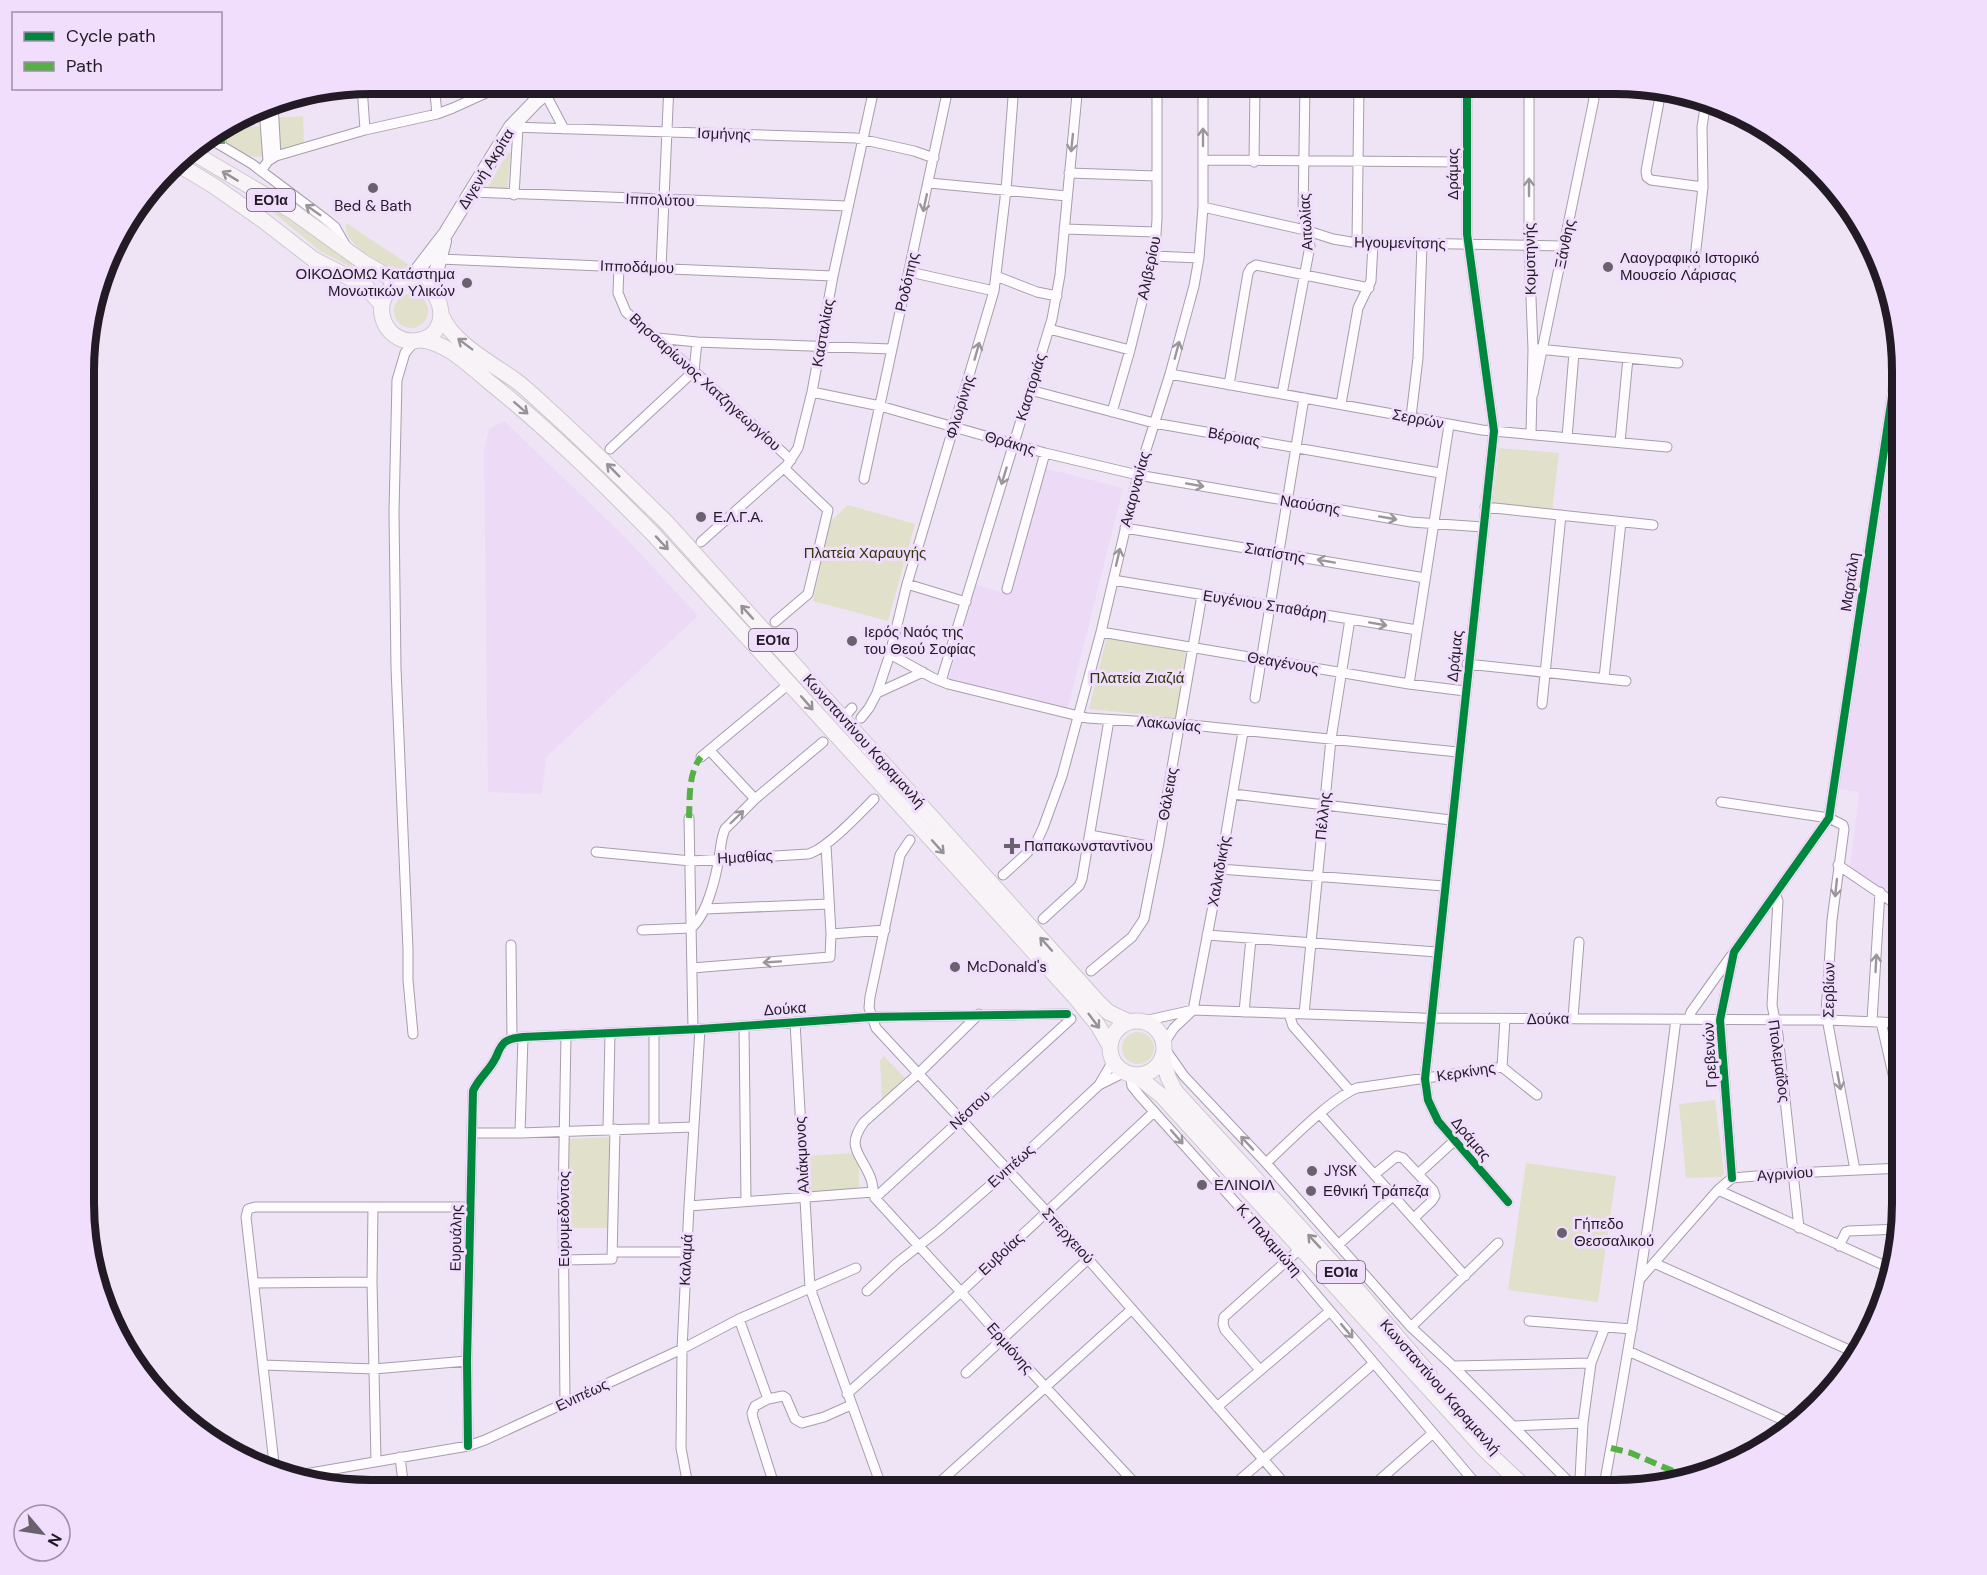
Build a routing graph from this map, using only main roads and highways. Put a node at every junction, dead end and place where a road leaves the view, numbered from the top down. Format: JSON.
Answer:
{"nodes":[{"id":1,"x":545,"y":94,"type":"edge"},
{"id":2,"x":198,"y":156,"type":"edge"},
{"id":3,"x":184,"y":168,"type":"edge"},
{"id":4,"x":446,"y":233,"type":"junction"},
{"id":5,"x":404,"y":282,"type":"junction"},
{"id":6,"x":435,"y":294,"type":"junction"},
{"id":7,"x":382,"y":305,"type":"junction"},
{"id":8,"x":441,"y":314,"type":"junction"},
{"id":9,"x":418,"y":341,"type":"junction"},
{"id":10,"x":1136,"y":1021,"type":"junction"},
{"id":11,"x":1164,"y":1050,"type":"junction"},
{"id":12,"x":1112,"y":1053,"type":"junction"},
{"id":13,"x":1130,"y":1074,"type":"junction"},
{"id":14,"x":1518,"y":1480,"type":"edge"},
{"id":15,"x":1519,"y":1480,"type":"edge"}],
"edges":[{"from":1,"to":4,"type":"main road","name":"Διγενή Ακρίτα"},
{"from":5,"to":2,"type":"main road","number":"ΕΟ1α","one_way":true},
{"from":3,"to":7,"type":"main road","number":"ΕΟ1α"},
{"from":4,"to":5,"type":"main road","name":"Διγενή Ακρίτα"},
{"from":4,"to":6,"type":"main road","name":"Διγενή Ακρίτα"},
{"from":5,"to":6,"type":"main road","number":"ΕΟ1α"},
{"from":5,"to":7,"type":"main road"},
{"from":6,"to":8,"type":"main road","number":"ΕΟ1α"},
{"from":7,"to":9,"type":"main road","number":"ΕΟ1α"},
{"from":8,"to":9,"type":"main road"},
{"from":10,"to":8,"type":"main road","name":"Κωνσταντίνου Καραμανλή","number":"ΕΟ1α","one_way":true},
{"from":9,"to":12,"type":"main road","name":"Κωνσταντίνου Καραμανλή","number":"ΕΟ1α","one_way":true},
{"from":10,"to":11,"type":"main road","name":"Κωνσταντίνου Καραμανλή","number":"ΕΟ1α"},
{"from":10,"to":12,"type":"main road"},
{"from":11,"to":13,"type":"main road"},
{"from":15,"to":11,"type":"main road","name":"Κωνσταντίνου Καραμανλή","number":"ΕΟ1α","one_way":true},
{"from":12,"to":13,"type":"main road","name":"Κωνσταντίνου Καραμανλή","number":"ΕΟ1α"},
{"from":13,"to":14,"type":"main road","name":"Κωνσταντίνου Καραμανλή","number":"ΕΟ1α"}]}
